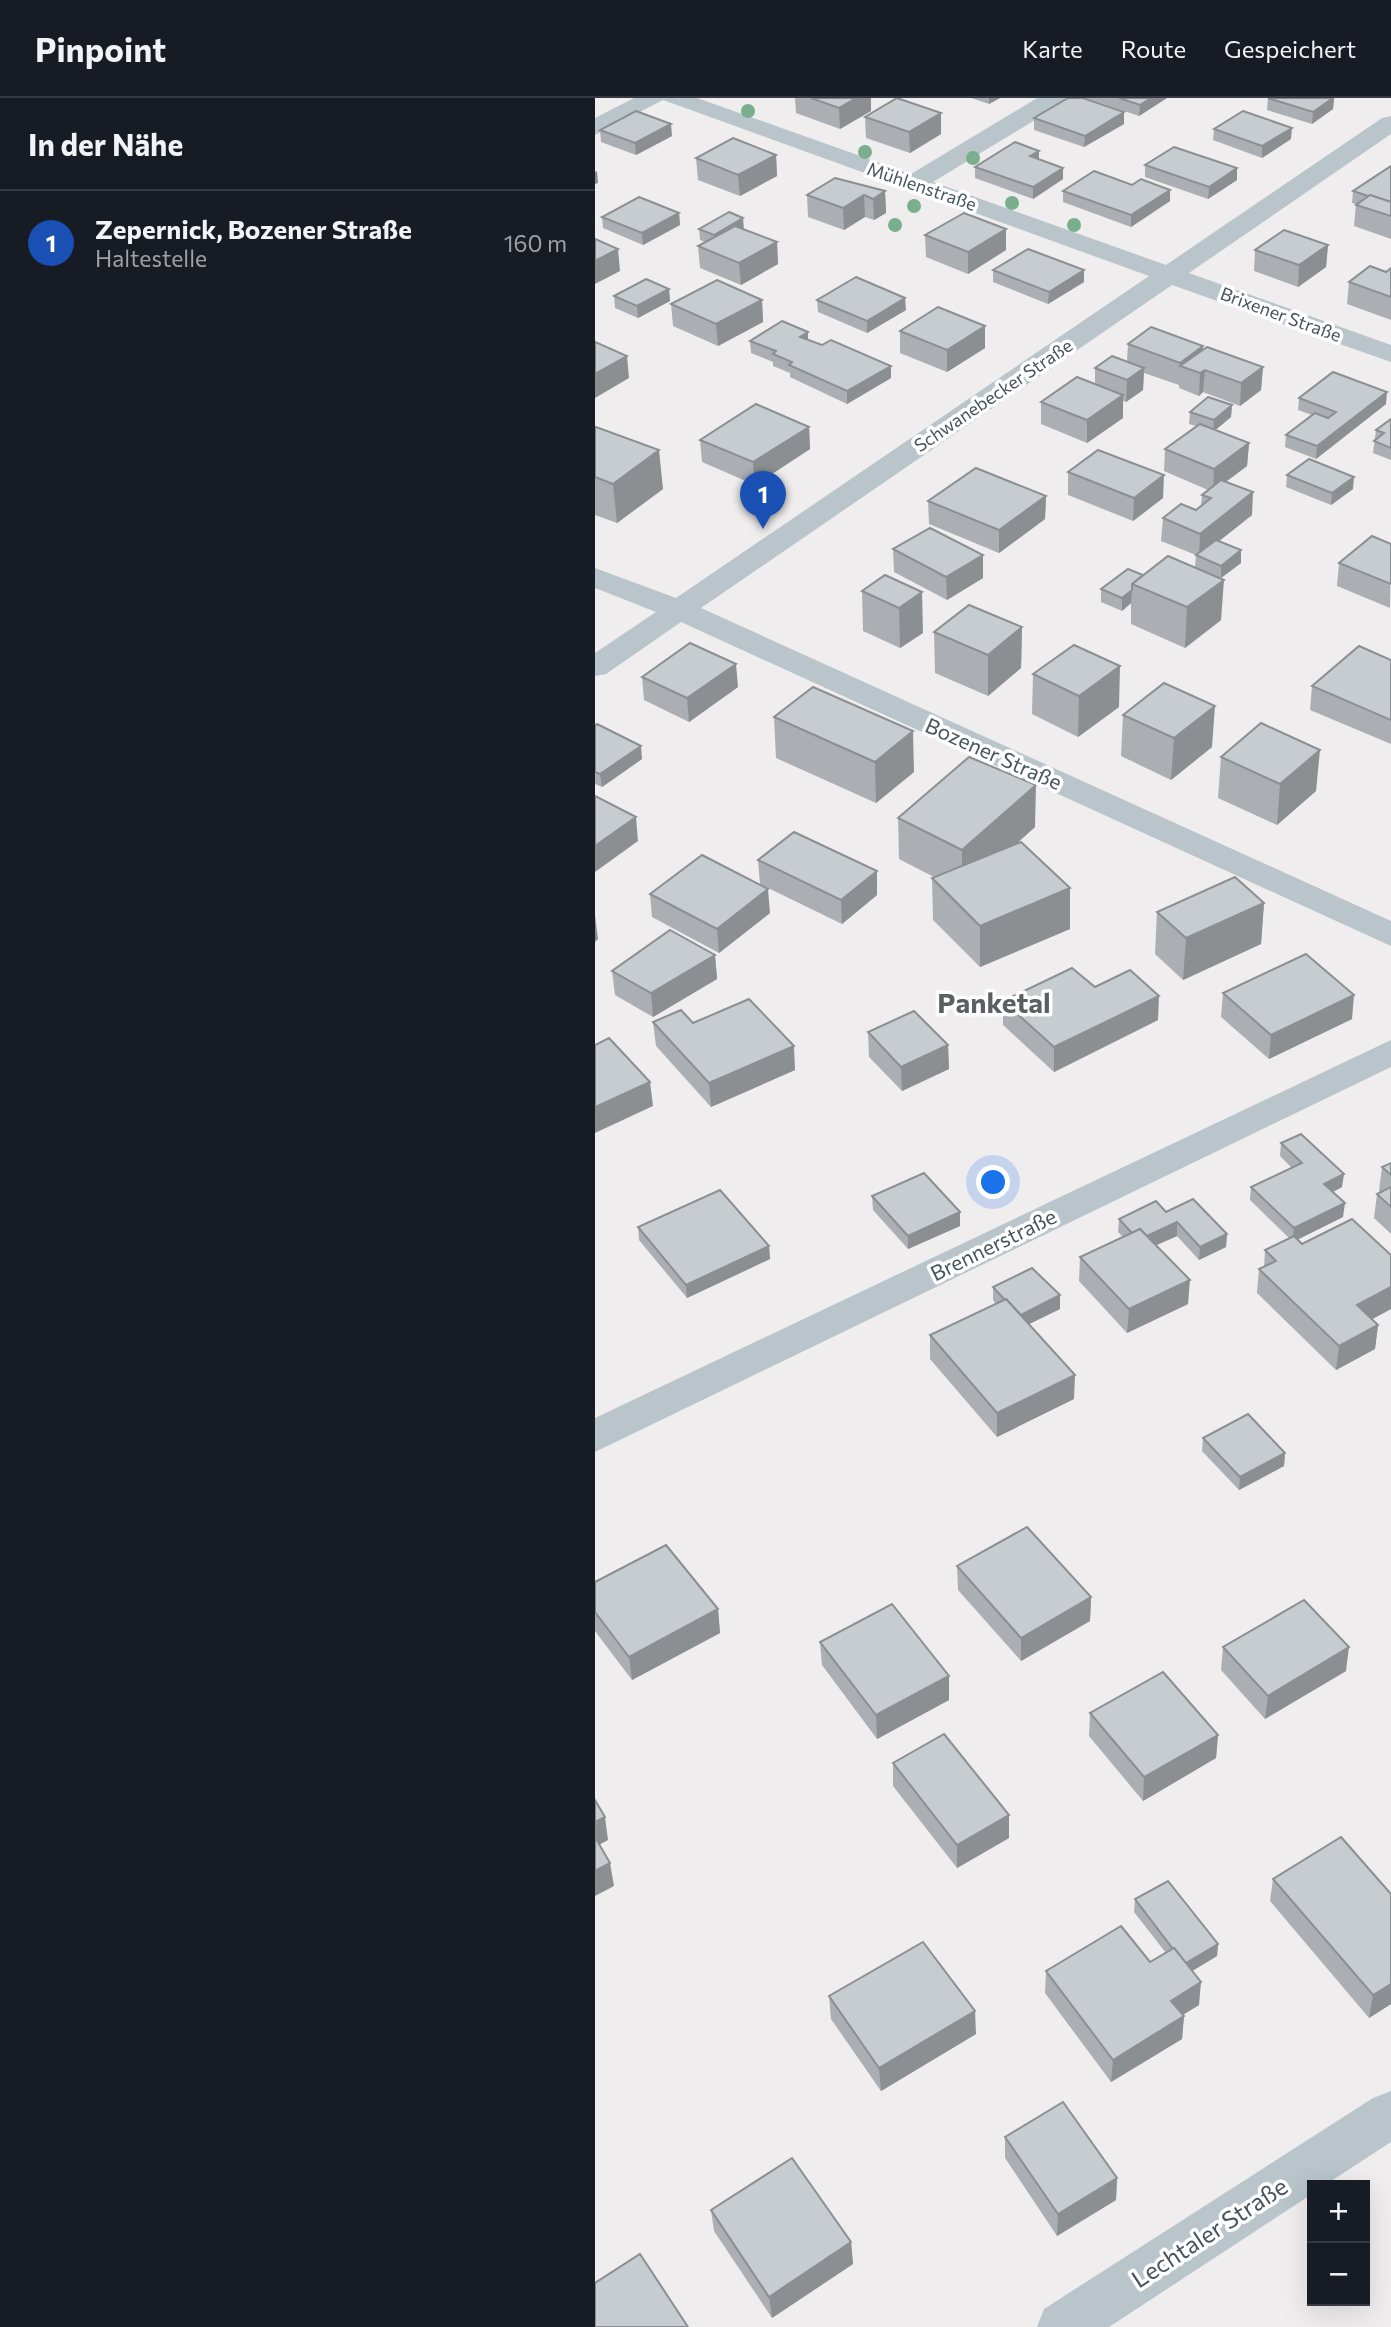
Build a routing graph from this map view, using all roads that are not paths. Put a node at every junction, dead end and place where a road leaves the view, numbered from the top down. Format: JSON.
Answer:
{"nodes":[{"id":1,"x":653,"y":98,"type":"edge"},
{"id":2,"x":674,"y":98,"type":"edge"},
{"id":3,"x":1054,"y":98,"type":"edge"},
{"id":4,"x":1391,"y":123,"type":"edge"},
{"id":5,"x":595,"y":128,"type":"edge"},
{"id":6,"x":915,"y":183,"type":"junction"},
{"id":7,"x":1171,"y":273,"type":"junction"},
{"id":8,"x":1391,"y":354,"type":"edge"},
{"id":9,"x":595,"y":578,"type":"edge"},
{"id":10,"x":679,"y":610,"type":"junction"},
{"id":11,"x":595,"y":667,"type":"edge"},
{"id":12,"x":1391,"y":934,"type":"edge"},
{"id":13,"x":1391,"y":1052,"type":"edge"},
{"id":14,"x":595,"y":1436,"type":"edge"},
{"id":15,"x":1391,"y":2114,"type":"edge"},
{"id":16,"x":1063,"y":2327,"type":"edge"}],
"edges":[{"from":1,"to":5,"type":"street"},
{"from":2,"to":6,"type":"street","name":"Mühlenstraße"},
{"from":3,"to":6,"type":"street"},
{"from":4,"to":7,"type":"street","name":"Schwanebecker Straße"},
{"from":6,"to":7,"type":"street","name":"Mühlenstraße"},
{"from":7,"to":8,"type":"street","name":"Brixener Straße"},
{"from":7,"to":10,"type":"street","name":"Schwanebecker Straße"},
{"from":9,"to":10,"type":"street","name":"Bozener Straße"},
{"from":10,"to":11,"type":"street","name":"Schwanebecker Straße"},
{"from":10,"to":12,"type":"street","name":"Bozener Straße"},
{"from":13,"to":14,"type":"street","name":"Brennerstraße"},
{"from":15,"to":16,"type":"street","name":"Lechtaler Straße"}]}
